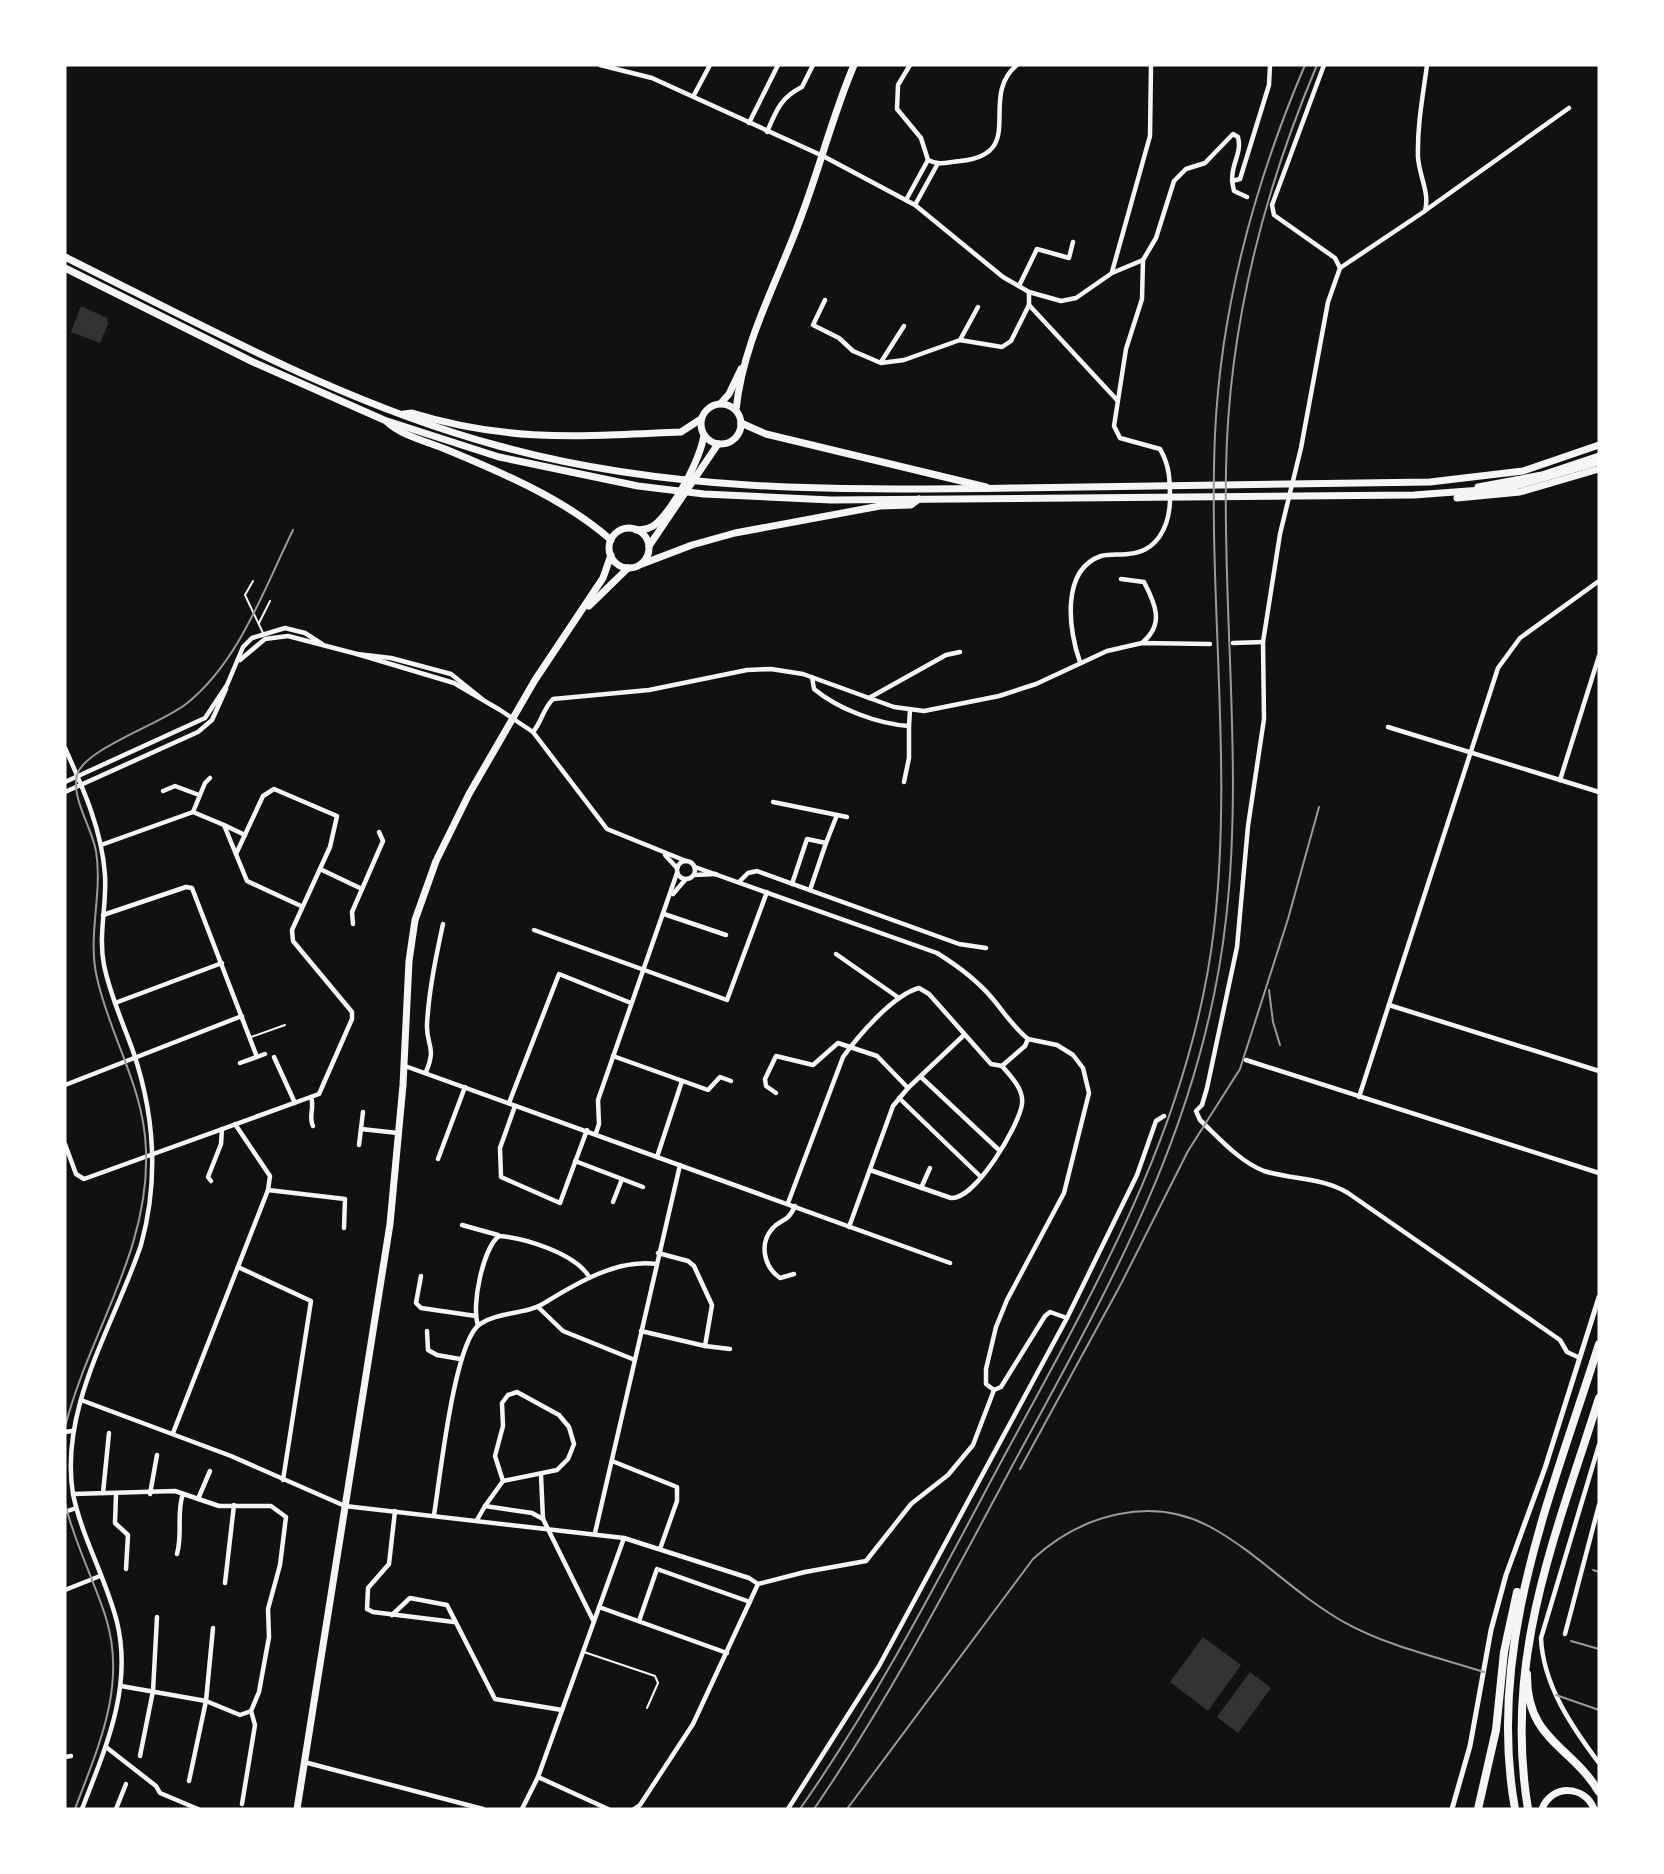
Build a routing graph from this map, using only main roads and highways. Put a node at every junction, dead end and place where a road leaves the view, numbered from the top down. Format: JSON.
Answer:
{"nodes":[{"id":1,"x":854,"y":65,"type":"edge"},
{"id":2,"x":65,"y":257,"type":"edge"},
{"id":3,"x":65,"y":268,"type":"edge"},
{"id":4,"x":751,"y":345,"type":"junction"},
{"id":5,"x":721,"y":403,"type":"junction"},
{"id":6,"x":736,"y":410,"type":"junction"},
{"id":7,"x":400,"y":415,"type":"junction"},
{"id":8,"x":701,"y":419,"type":"junction"},
{"id":9,"x":384,"y":420,"type":"junction"},
{"id":10,"x":741,"y":423,"type":"junction"},
{"id":11,"x":704,"y":435,"type":"junction"},
{"id":12,"x":718,"y":444,"type":"junction"},
{"id":13,"x":1599,"y":445,"type":"edge"},
{"id":14,"x":1599,"y":456,"type":"edge"},
{"id":15,"x":702,"y":458,"type":"junction"},
{"id":16,"x":1599,"y":462,"type":"edge"},
{"id":17,"x":1599,"y":469,"type":"edge"},
{"id":18,"x":989,"y":488,"type":"junction"},
{"id":19,"x":1409,"y":493,"type":"junction"},
{"id":20,"x":919,"y":499,"type":"junction"},
{"id":21,"x":668,"y":515,"type":"junction"},
{"id":22,"x":636,"y":530,"type":"junction"},
{"id":23,"x":611,"y":540,"type":"junction"},
{"id":24,"x":649,"y":546,"type":"junction"},
{"id":25,"x":611,"y":555,"type":"junction"},
{"id":26,"x":642,"y":564,"type":"junction"},
{"id":27,"x":628,"y":568,"type":"junction"},
{"id":28,"x":579,"y":616,"type":"junction"},
{"id":29,"x":1599,"y":1344,"type":"edge"},
{"id":30,"x":1599,"y":1398,"type":"edge"},
{"id":31,"x":1528,"y":1566,"type":"junction"},
{"id":32,"x":1529,"y":1636,"type":"junction"},
{"id":33,"x":1599,"y":1792,"type":"edge"},
{"id":34,"x":297,"y":1809,"type":"edge"},
{"id":35,"x":1478,"y":1809,"type":"edge"},
{"id":36,"x":1515,"y":1809,"type":"edge"},
{"id":37,"x":1528,"y":1809,"type":"edge"},
{"id":38,"x":1542,"y":1809,"type":"edge"},
{"id":39,"x":1594,"y":1809,"type":"edge"}],
"edges":[{"from":1,"to":4,"type":"main road"},
{"from":2,"to":7,"type":"main road"},
{"from":3,"to":9,"type":"main road"},
{"from":4,"to":5,"type":"main road"},
{"from":4,"to":6,"type":"main road"},
{"from":5,"to":6,"type":"main road"},
{"from":5,"to":8,"type":"main road"},
{"from":6,"to":10,"type":"main road"},
{"from":7,"to":8,"type":"main road"},
{"from":7,"to":18,"type":"main road"},
{"from":8,"to":11,"type":"main road"},
{"from":9,"to":20,"type":"main road"},
{"from":9,"to":23,"type":"main road"},
{"from":10,"to":12,"type":"main road"},
{"from":10,"to":18,"type":"main road"},
{"from":11,"to":12,"type":"main road"},
{"from":11,"to":15,"type":"main road"},
{"from":12,"to":15,"type":"main road"},
{"from":13,"to":18,"type":"main road"},
{"from":14,"to":19,"type":"main road"},
{"from":15,"to":21,"type":"main road"},
{"from":16,"to":19,"type":"main road"},
{"from":17,"to":19,"type":"main road"},
{"from":19,"to":20,"type":"main road"},
{"from":20,"to":26,"type":"main road"},
{"from":21,"to":22,"type":"main road"},
{"from":21,"to":24,"type":"main road"},
{"from":22,"to":23,"type":"main road"},
{"from":22,"to":24,"type":"main road"},
{"from":23,"to":25,"type":"main road"},
{"from":24,"to":26,"type":"main road"},
{"from":25,"to":27,"type":"main road"},
{"from":25,"to":28,"type":"main road"},
{"from":26,"to":27,"type":"main road"},
{"from":27,"to":28,"type":"main road"},
{"from":28,"to":34,"type":"main road"},
{"from":29,"to":31,"type":"highway"},
{"from":30,"to":32,"type":"highway"},
{"from":31,"to":35,"type":"highway"},
{"from":31,"to":36,"type":"highway"},
{"from":32,"to":33,"type":"highway"},
{"from":32,"to":37,"type":"highway"},
{"from":38,"to":39,"type":"main road"}]}
